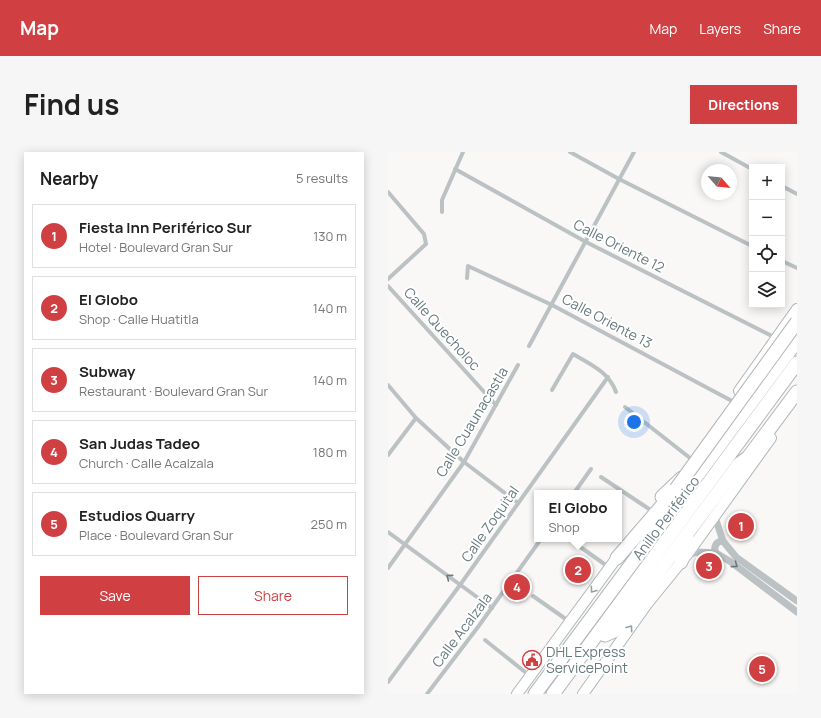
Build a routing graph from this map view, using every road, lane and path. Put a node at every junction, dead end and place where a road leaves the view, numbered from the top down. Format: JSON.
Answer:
{"nodes":[{"id":1,"x":463,"y":152,"type":"edge"},
{"id":2,"x":570,"y":152,"type":"edge"},
{"id":3,"x":634,"y":152,"type":"edge"},
{"id":4,"x":721,"y":152,"type":"edge"},
{"id":5,"x":749,"y":167,"type":"edge"},
{"id":6,"x":455,"y":169,"type":"junction"},
{"id":7,"x":619,"y":179,"type":"junction"},
{"id":8,"x":785,"y":188,"type":"edge"},
{"id":9,"x":388,"y":192,"type":"edge"},
{"id":10,"x":797,"y":194,"type":"edge"},
{"id":11,"x":442,"y":212,"type":"dead end"},
{"id":12,"x":586,"y":242,"type":"junction"},
{"id":13,"x":749,"y":244,"type":"edge"},
{"id":14,"x":785,"y":262,"type":"edge"},
{"id":15,"x":797,"y":268,"type":"edge"},
{"id":16,"x":467,"y":278,"type":"dead end"},
{"id":17,"x":388,"y":279,"type":"edge"},
{"id":18,"x":388,"y":286,"type":"edge"},
{"id":19,"x":552,"y":304,"type":"junction"},
{"id":20,"x":797,"y":309,"type":"edge"},
{"id":21,"x":797,"y":322,"type":"edge"},
{"id":22,"x":776,"y":338,"type":"junction"},
{"id":23,"x":797,"y":341,"type":"edge"},
{"id":24,"x":529,"y":346,"type":"dead end"},
{"id":25,"x":797,"y":348,"type":"edge"},
{"id":26,"x":797,"y":363,"type":"edge"},
{"id":27,"x":518,"y":365,"type":"dead end"},
{"id":28,"x":797,"y":374,"type":"edge"},
{"id":29,"x":608,"y":377,"type":"junction"},
{"id":30,"x":770,"y":379,"type":"junction"},
{"id":31,"x":388,"y":385,"type":"edge"},
{"id":32,"x":552,"y":390,"type":"dead end"},
{"id":33,"x":616,"y":392,"type":"dead end"},
{"id":34,"x":797,"y":392,"type":"edge"},
{"id":35,"x":732,"y":401,"type":"junction"},
{"id":36,"x":797,"y":401,"type":"edge"},
{"id":37,"x":496,"y":405,"type":"junction"},
{"id":38,"x":625,"y":407,"type":"dead end"},
{"id":39,"x":416,"y":418,"type":"junction"},
{"id":40,"x":388,"y":455,"type":"edge"},
{"id":41,"x":750,"y":455,"type":"junction"},
{"id":42,"x":690,"y":458,"type":"junction"},
{"id":43,"x":464,"y":462,"type":"junction"},
{"id":44,"x":591,"y":469,"type":"dead end"},
{"id":45,"x":601,"y":476,"type":"dead end"},
{"id":46,"x":740,"y":476,"type":"junction"},
{"id":47,"x":576,"y":490,"type":"edge"},
{"id":48,"x":621,"y":490,"type":"edge"},
{"id":49,"x":622,"y":490,"type":"edge"},
{"id":50,"x":662,"y":497,"type":"junction"},
{"id":51,"x":518,"y":503,"type":"junction"},
{"id":52,"x":719,"y":510,"type":"junction"},
{"id":53,"x":652,"y":511,"type":"junction"},
{"id":54,"x":703,"y":518,"type":"junction"},
{"id":55,"x":388,"y":532,"type":"edge"},
{"id":56,"x":724,"y":541,"type":"junction"},
{"id":57,"x":539,"y":542,"type":"edge"},
{"id":58,"x":574,"y":542,"type":"edge"},
{"id":59,"x":405,"y":544,"type":"junction"},
{"id":60,"x":716,"y":553,"type":"junction"},
{"id":61,"x":684,"y":559,"type":"junction"},
{"id":62,"x":613,"y":563,"type":"junction"},
{"id":63,"x":388,"y":568,"type":"edge"},
{"id":64,"x":460,"y":585,"type":"junction"},
{"id":65,"x":533,"y":596,"type":"dead end"},
{"id":66,"x":797,"y":601,"type":"edge"},
{"id":67,"x":492,"y":608,"type":"junction"},
{"id":68,"x":797,"y":612,"type":"edge"},
{"id":69,"x":570,"y":622,"type":"junction"},
{"id":70,"x":605,"y":635,"type":"junction"},
{"id":71,"x":485,"y":640,"type":"dead end"},
{"id":72,"x":530,"y":676,"type":"junction"},
{"id":73,"x":388,"y":682,"type":"edge"},
{"id":74,"x":427,"y":694,"type":"edge"},
{"id":75,"x":517,"y":694,"type":"edge"},
{"id":76,"x":535,"y":694,"type":"edge"},
{"id":77,"x":542,"y":694,"type":"edge"},
{"id":78,"x":553,"y":694,"type":"edge"},
{"id":79,"x":564,"y":694,"type":"edge"},
{"id":80,"x":582,"y":694,"type":"edge"}],
"edges":[{"from":1,"to":6,"type":"street"},
{"from":2,"to":7,"type":"street"},
{"from":3,"to":7,"type":"street"},
{"from":4,"to":5,"type":"street"},
{"from":6,"to":11,"type":"street"},
{"from":6,"to":12,"type":"street","name":"Calle Oriente 12"},
{"from":7,"to":12,"type":"street"},
{"from":7,"to":13,"type":"street"},
{"from":8,"to":10,"type":"street"},
{"from":9,"to":17,"type":"street"},
{"from":12,"to":19,"type":"street"},
{"from":12,"to":22,"type":"street","name":"Calle Oriente 12"},
{"from":14,"to":15,"type":"street"},
{"from":16,"to":19,"type":"street","name":"Calle Oriente 13"},
{"from":18,"to":37,"type":"street","name":"Calle Quecholoc"},
{"from":19,"to":24,"type":"street"},
{"from":19,"to":35,"type":"street","name":"Calle Oriente 13"},
{"from":20,"to":22,"type":"main road"},
{"from":21,"to":62,"type":"highway","bridge":true},
{"from":22,"to":35,"type":"main road"},
{"from":23,"to":30,"type":"highway","name":"Anillo Periférico"},
{"from":25,"to":77,"type":"highway"},
{"from":26,"to":78,"type":"highway"},
{"from":27,"to":37,"type":"street","name":"Calle Cuaunacastla"},
{"from":28,"to":70,"type":"highway","name":"Anillo Periférico"},
{"from":29,"to":32,"type":"street"},
{"from":29,"to":33,"type":"street"},
{"from":29,"to":51,"type":"street","name":"Calle Zoquital"},
{"from":30,"to":50,"type":"highway"},
{"from":30,"to":76,"type":"highway","name":"Anillo Periférico"},
{"from":31,"to":39,"type":"street"},
{"from":34,"to":41,"type":"highway"},
{"from":35,"to":42,"type":"main road"},
{"from":36,"to":46,"type":"main road"},
{"from":37,"to":43,"type":"street","name":"Calle Cuaunacastla"},
{"from":38,"to":42,"type":"street"},
{"from":39,"to":40,"type":"street"},
{"from":39,"to":43,"type":"street"},
{"from":41,"to":46,"type":"highway"},
{"from":41,"to":54,"type":"highway"},
{"from":42,"to":50,"type":"main road"},
{"from":43,"to":51,"type":"street"},
{"from":43,"to":59,"type":"street","name":"Calle Cuaunacastla"},
{"from":44,"to":47,"type":"street"},
{"from":45,"to":48,"type":"street"},
{"from":46,"to":52,"type":"main road"},
{"from":46,"to":54,"type":"highway"},
{"from":49,"to":53,"type":"street"},
{"from":50,"to":53,"type":"main road"},
{"from":51,"to":64,"type":"street","name":"Calle Zoquital"},
{"from":52,"to":56,"type":"street"},
{"from":52,"to":61,"type":"main road"},
{"from":53,"to":62,"type":"main road"},
{"from":54,"to":61,"type":"highway"},
{"from":54,"to":70,"type":"highway"},
{"from":55,"to":59,"type":"street"},
{"from":56,"to":60,"type":"street"},
{"from":56,"to":66,"type":"street"},
{"from":57,"to":67,"type":"street","name":"Calle Acalzala"},
{"from":58,"to":62,"type":"street"},
{"from":59,"to":63,"type":"street","name":"Calle Cuaunacastla"},
{"from":64,"to":59,"type":"street","one_way":true},
{"from":60,"to":61,"type":"street"},
{"from":60,"to":68,"type":"street","one_way":true},
{"from":80,"to":61,"type":"main road","one_way":true},
{"from":62,"to":69,"type":"main road","one_way":true},
{"from":64,"to":67,"type":"street"},
{"from":64,"to":73,"type":"street","name":"Calle Zoquital"},
{"from":65,"to":69,"type":"street"},
{"from":67,"to":74,"type":"street","name":"Calle Acalzala"},
{"from":69,"to":72,"type":"main road"},
{"from":70,"to":79,"type":"highway","name":"Anillo Periférico"},
{"from":71,"to":72,"type":"street"},
{"from":72,"to":75,"type":"main road"}]}
